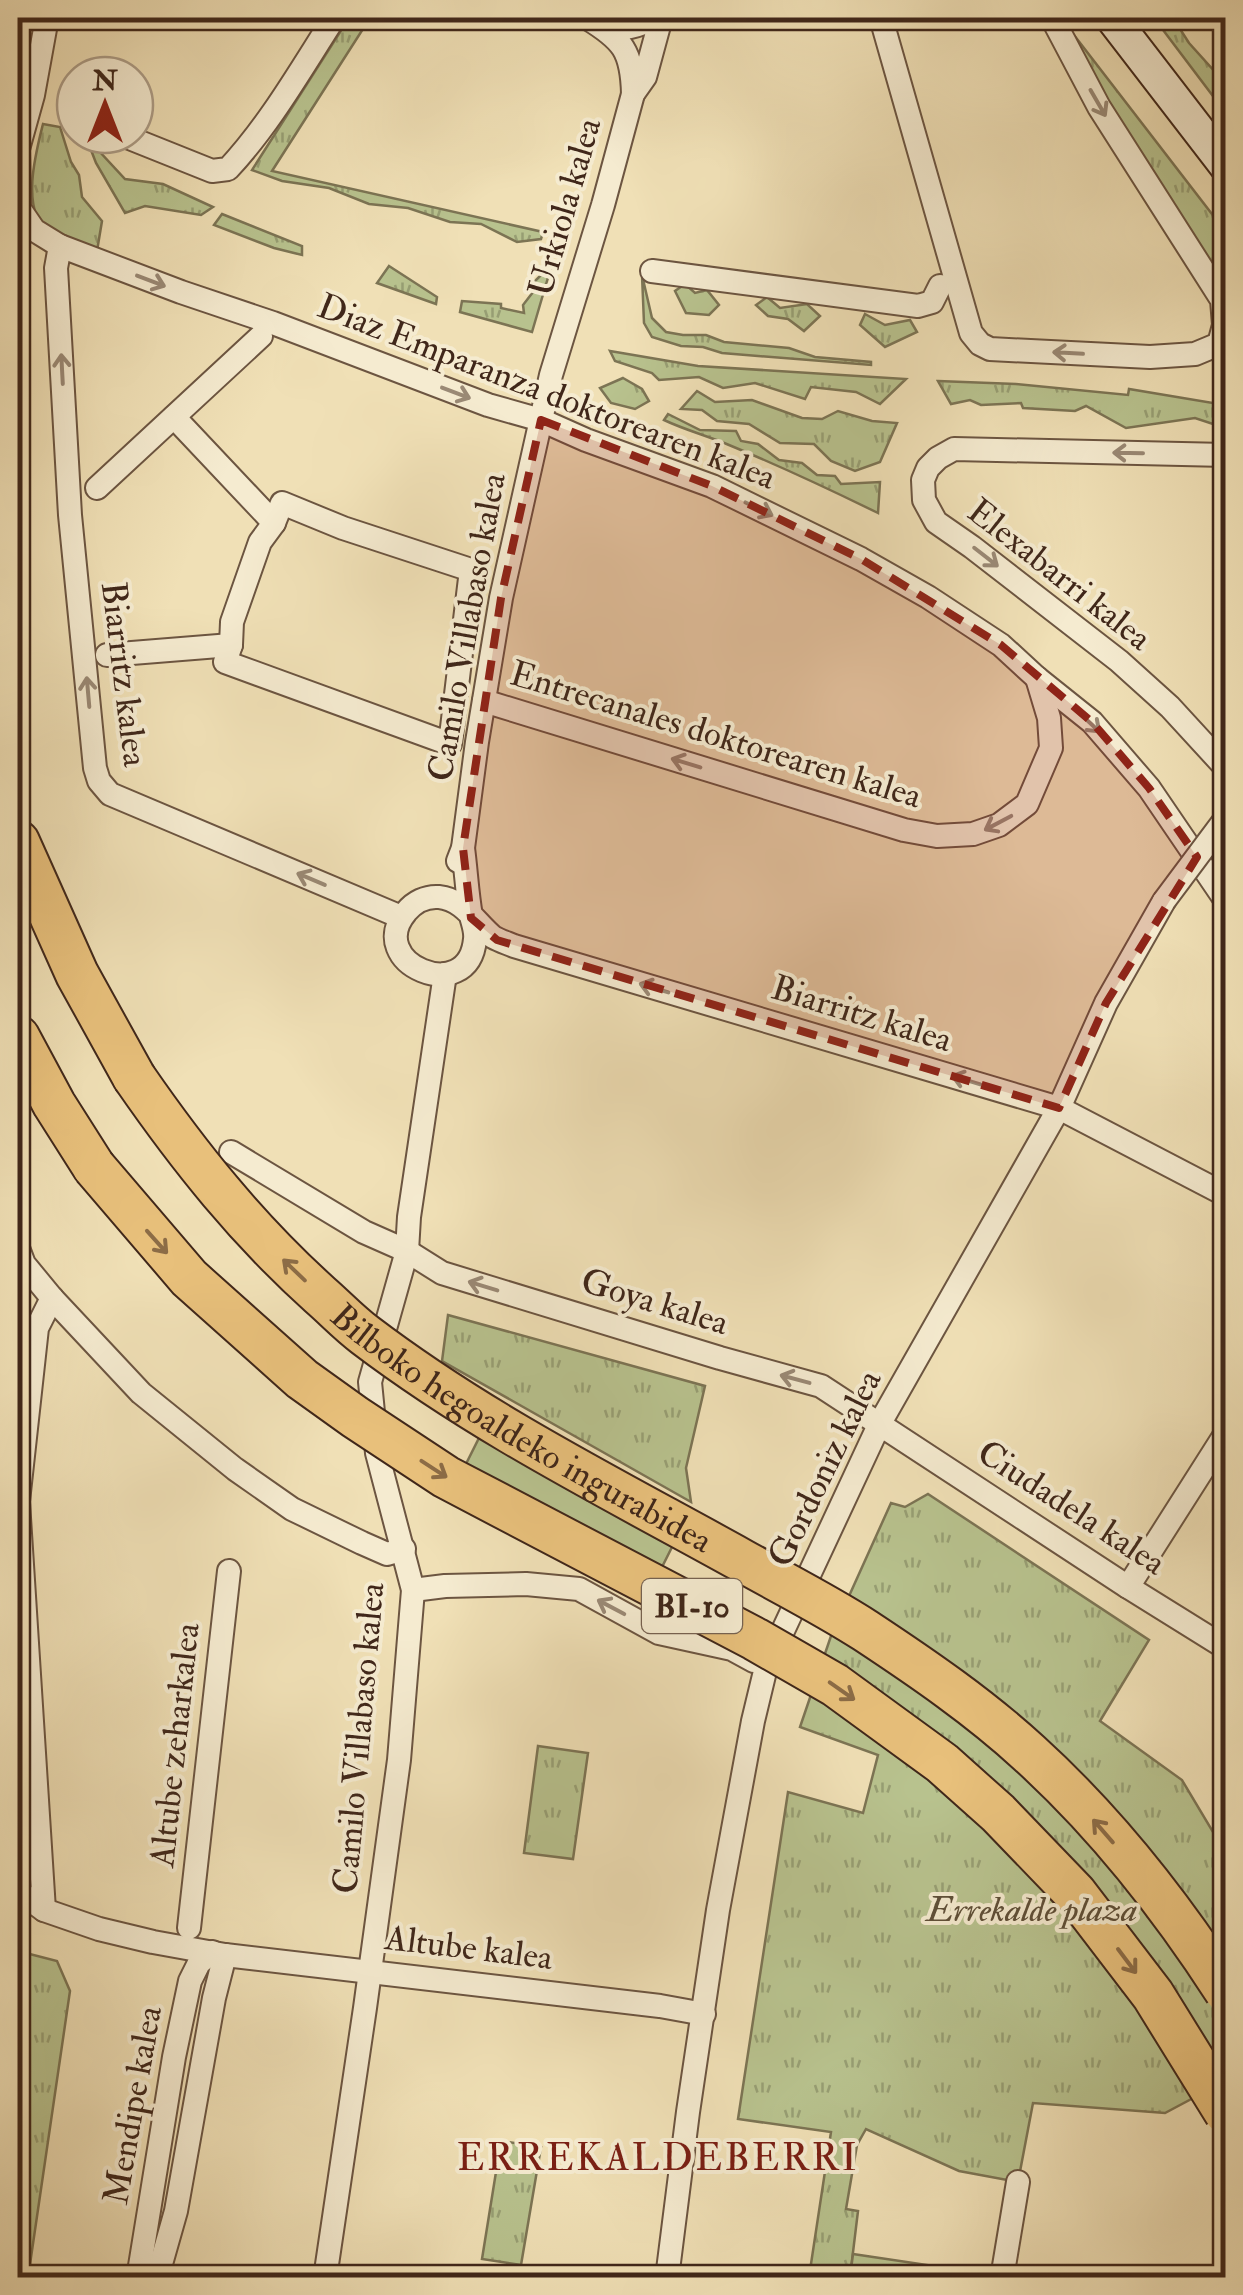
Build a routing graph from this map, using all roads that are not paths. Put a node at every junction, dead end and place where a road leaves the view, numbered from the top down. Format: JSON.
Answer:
{"nodes":[{"id":1,"x":47,"y":18,"type":"edge"},
{"id":2,"x":334,"y":18,"type":"edge"},
{"id":3,"x":652,"y":18,"type":"edge"},
{"id":4,"x":662,"y":18,"type":"edge"},
{"id":5,"x":880,"y":18,"type":"edge"},
{"id":6,"x":1052,"y":18,"type":"edge"},
{"id":7,"x":1112,"y":18,"type":"edge"},
{"id":8,"x":596,"y":23,"type":"edge"},
{"id":9,"x":633,"y":94,"type":"junction"},
{"id":10,"x":155,"y":148,"type":"edge"},
{"id":11,"x":18,"y":150,"type":"edge"},
{"id":12,"x":1226,"y":166,"type":"edge"},
{"id":13,"x":60,"y":246,"type":"junction"},
{"id":14,"x":652,"y":271,"type":"dead end"},
{"id":15,"x":940,"y":286,"type":"dead end"},
{"id":16,"x":261,"y":336,"type":"dead end"},
{"id":17,"x":174,"y":417,"type":"junction"},
{"id":18,"x":541,"y":420,"type":"junction"},
{"id":19,"x":1226,"y":455,"type":"edge"},
{"id":20,"x":97,"y":488,"type":"dead end"},
{"id":21,"x":274,"y":523,"type":"junction"},
{"id":22,"x":231,"y":645,"type":"junction"},
{"id":23,"x":107,"y":655,"type":"dead end"},
{"id":24,"x":1037,"y":678,"type":"junction"},
{"id":25,"x":484,"y":700,"type":"junction"},
{"id":26,"x":1226,"y":768,"type":"edge"},
{"id":27,"x":1226,"y":818,"type":"edge"},
{"id":28,"x":18,"y":842,"type":"edge"},
{"id":29,"x":463,"y":848,"type":"junction"},
{"id":30,"x":445,"y":897,"type":"junction"},
{"id":31,"x":1226,"y":901,"type":"edge"},
{"id":32,"x":401,"y":917,"type":"junction"},
{"id":33,"x":472,"y":918,"type":"junction"},
{"id":34,"x":445,"y":974,"type":"junction"},
{"id":35,"x":18,"y":1037,"type":"edge"},
{"id":36,"x":1059,"y":1108,"type":"junction"},
{"id":37,"x":231,"y":1152,"type":"dead end"},
{"id":38,"x":1226,"y":1195,"type":"edge"},
{"id":39,"x":18,"y":1248,"type":"edge"},
{"id":40,"x":406,"y":1251,"type":"junction"},
{"id":41,"x":52,"y":1298,"type":"junction"},
{"id":42,"x":880,"y":1423,"type":"junction"},
{"id":43,"x":1226,"y":1433,"type":"edge"},
{"id":44,"x":18,"y":1501,"type":"edge"},
{"id":45,"x":404,"y":1549,"type":"junction"},
{"id":46,"x":229,"y":1571,"type":"dead end"},
{"id":47,"x":1128,"y":1588,"type":"junction"},
{"id":48,"x":414,"y":1590,"type":"junction"},
{"id":49,"x":1226,"y":1648,"type":"edge"},
{"id":50,"x":766,"y":1667,"type":"junction"},
{"id":51,"x":18,"y":1891,"type":"edge"},
{"id":52,"x":44,"y":1910,"type":"junction"},
{"id":53,"x":188,"y":1928,"type":"dead end"},
{"id":54,"x":218,"y":1953,"type":"junction"},
{"id":55,"x":370,"y":1970,"type":"junction"},
{"id":56,"x":1226,"y":1992,"type":"edge"},
{"id":57,"x":704,"y":2014,"type":"junction"},
{"id":58,"x":1226,"y":2113,"type":"edge"},
{"id":59,"x":1018,"y":2182,"type":"dead end"},
{"id":60,"x":138,"y":2278,"type":"edge"},
{"id":61,"x":156,"y":2278,"type":"edge"},
{"id":62,"x":324,"y":2278,"type":"edge"},
{"id":63,"x":668,"y":2278,"type":"edge"},
{"id":64,"x":1002,"y":2278,"type":"edge"}],
"edges":[{"from":1,"to":11,"type":"street","name":"Diaz Emparanza doktorearen kalea"},
{"from":2,"to":10,"type":"street"},
{"from":3,"to":8,"type":"street"},
{"from":4,"to":9,"type":"street","name":"Urkiola kalea"},
{"from":6,"to":5,"type":"street","one_way":true},
{"from":7,"to":12,"type":"street"},
{"from":8,"to":9,"type":"street"},
{"from":9,"to":18,"type":"street","name":"Urkiola kalea"},
{"from":11,"to":13,"type":"street","name":"Diaz Emparanza doktorearen kalea"},
{"from":13,"to":18,"type":"street","name":"Diaz Emparanza doktorearen kalea","one_way":true},
{"from":32,"to":13,"type":"street","name":"Biarritz kalea","one_way":true},
{"from":14,"to":15,"type":"street"},
{"from":16,"to":17,"type":"street"},
{"from":17,"to":20,"type":"street"},
{"from":17,"to":21,"type":"street"},
{"from":18,"to":24,"type":"street","name":"Diaz Emparanza doktorearen kalea","one_way":true},
{"from":18,"to":25,"type":"street","name":"Camilo Villabaso kalea"},
{"from":19,"to":26,"type":"street","name":"Elexabarri kalea","one_way":true},
{"from":21,"to":22,"type":"street"},
{"from":21,"to":22,"type":"street"},
{"from":22,"to":23,"type":"street"},
{"from":24,"to":25,"type":"street","name":"Entrecanales doktorearen kalea","one_way":true},
{"from":24,"to":31,"type":"street","name":"Diaz Emparanza doktorearen kalea","one_way":true},
{"from":25,"to":29,"type":"street","name":"Camilo Villabaso kalea"},
{"from":27,"to":36,"type":"street","name":"Gordoniz kalea","bridge":true},
{"from":56,"to":28,"type":"highway","name":"Bilboko hegoaldeko ingurabidea","number":"BI-10","one_way":true,"bridge":true},
{"from":29,"to":30,"type":"street"},
{"from":29,"to":33,"type":"street"},
{"from":30,"to":32,"type":"street"},
{"from":30,"to":33,"type":"street"},
{"from":32,"to":34,"type":"street"},
{"from":33,"to":34,"type":"street"},
{"from":36,"to":33,"type":"street","name":"Biarritz kalea","one_way":true},
{"from":34,"to":40,"type":"street","name":"Camilo Villabaso kalea"},
{"from":35,"to":58,"type":"highway","name":"Bilboko hegoaldeko ingurabidea","number":"BI-10","one_way":true,"bridge":true},
{"from":36,"to":38,"type":"street","name":"Biarritz kalea"},
{"from":36,"to":42,"type":"street","name":"Gordoniz kalea"},
{"from":37,"to":40,"type":"street","name":"Goya kalea"},
{"from":39,"to":41,"type":"street"},
{"from":42,"to":40,"type":"street","name":"Goya kalea","one_way":true},
{"from":40,"to":45,"type":"street","name":"Camilo Villabaso kalea"},
{"from":41,"to":44,"type":"street"},
{"from":41,"to":45,"type":"street"},
{"from":42,"to":47,"type":"street","name":"Ciudadela kalea"},
{"from":42,"to":50,"type":"street","name":"Gordoniz kalea"},
{"from":43,"to":47,"type":"street"},
{"from":44,"to":52,"type":"street"},
{"from":45,"to":48,"type":"street","name":"Camilo Villabaso kalea"},
{"from":46,"to":53,"type":"street","name":"Altube zeharkalea"},
{"from":47,"to":49,"type":"street","name":"Ciudadela kalea"},
{"from":50,"to":48,"type":"street","one_way":true},
{"from":48,"to":55,"type":"street","name":"Camilo Villabaso kalea"},
{"from":50,"to":57,"type":"street","name":"Gordoniz kalea"},
{"from":51,"to":52,"type":"street"},
{"from":52,"to":54,"type":"street","name":"Altube kalea"},
{"from":54,"to":55,"type":"street","name":"Altube kalea"},
{"from":54,"to":60,"type":"street","name":"Mendipe kalea"},
{"from":54,"to":61,"type":"street","name":"Mendipe kalea"},
{"from":55,"to":57,"type":"street","name":"Altube kalea"},
{"from":55,"to":62,"type":"street","name":"Camilo Villabaso kalea"},
{"from":57,"to":63,"type":"street","name":"Gordoniz kalea"},
{"from":59,"to":64,"type":"street"}]}
